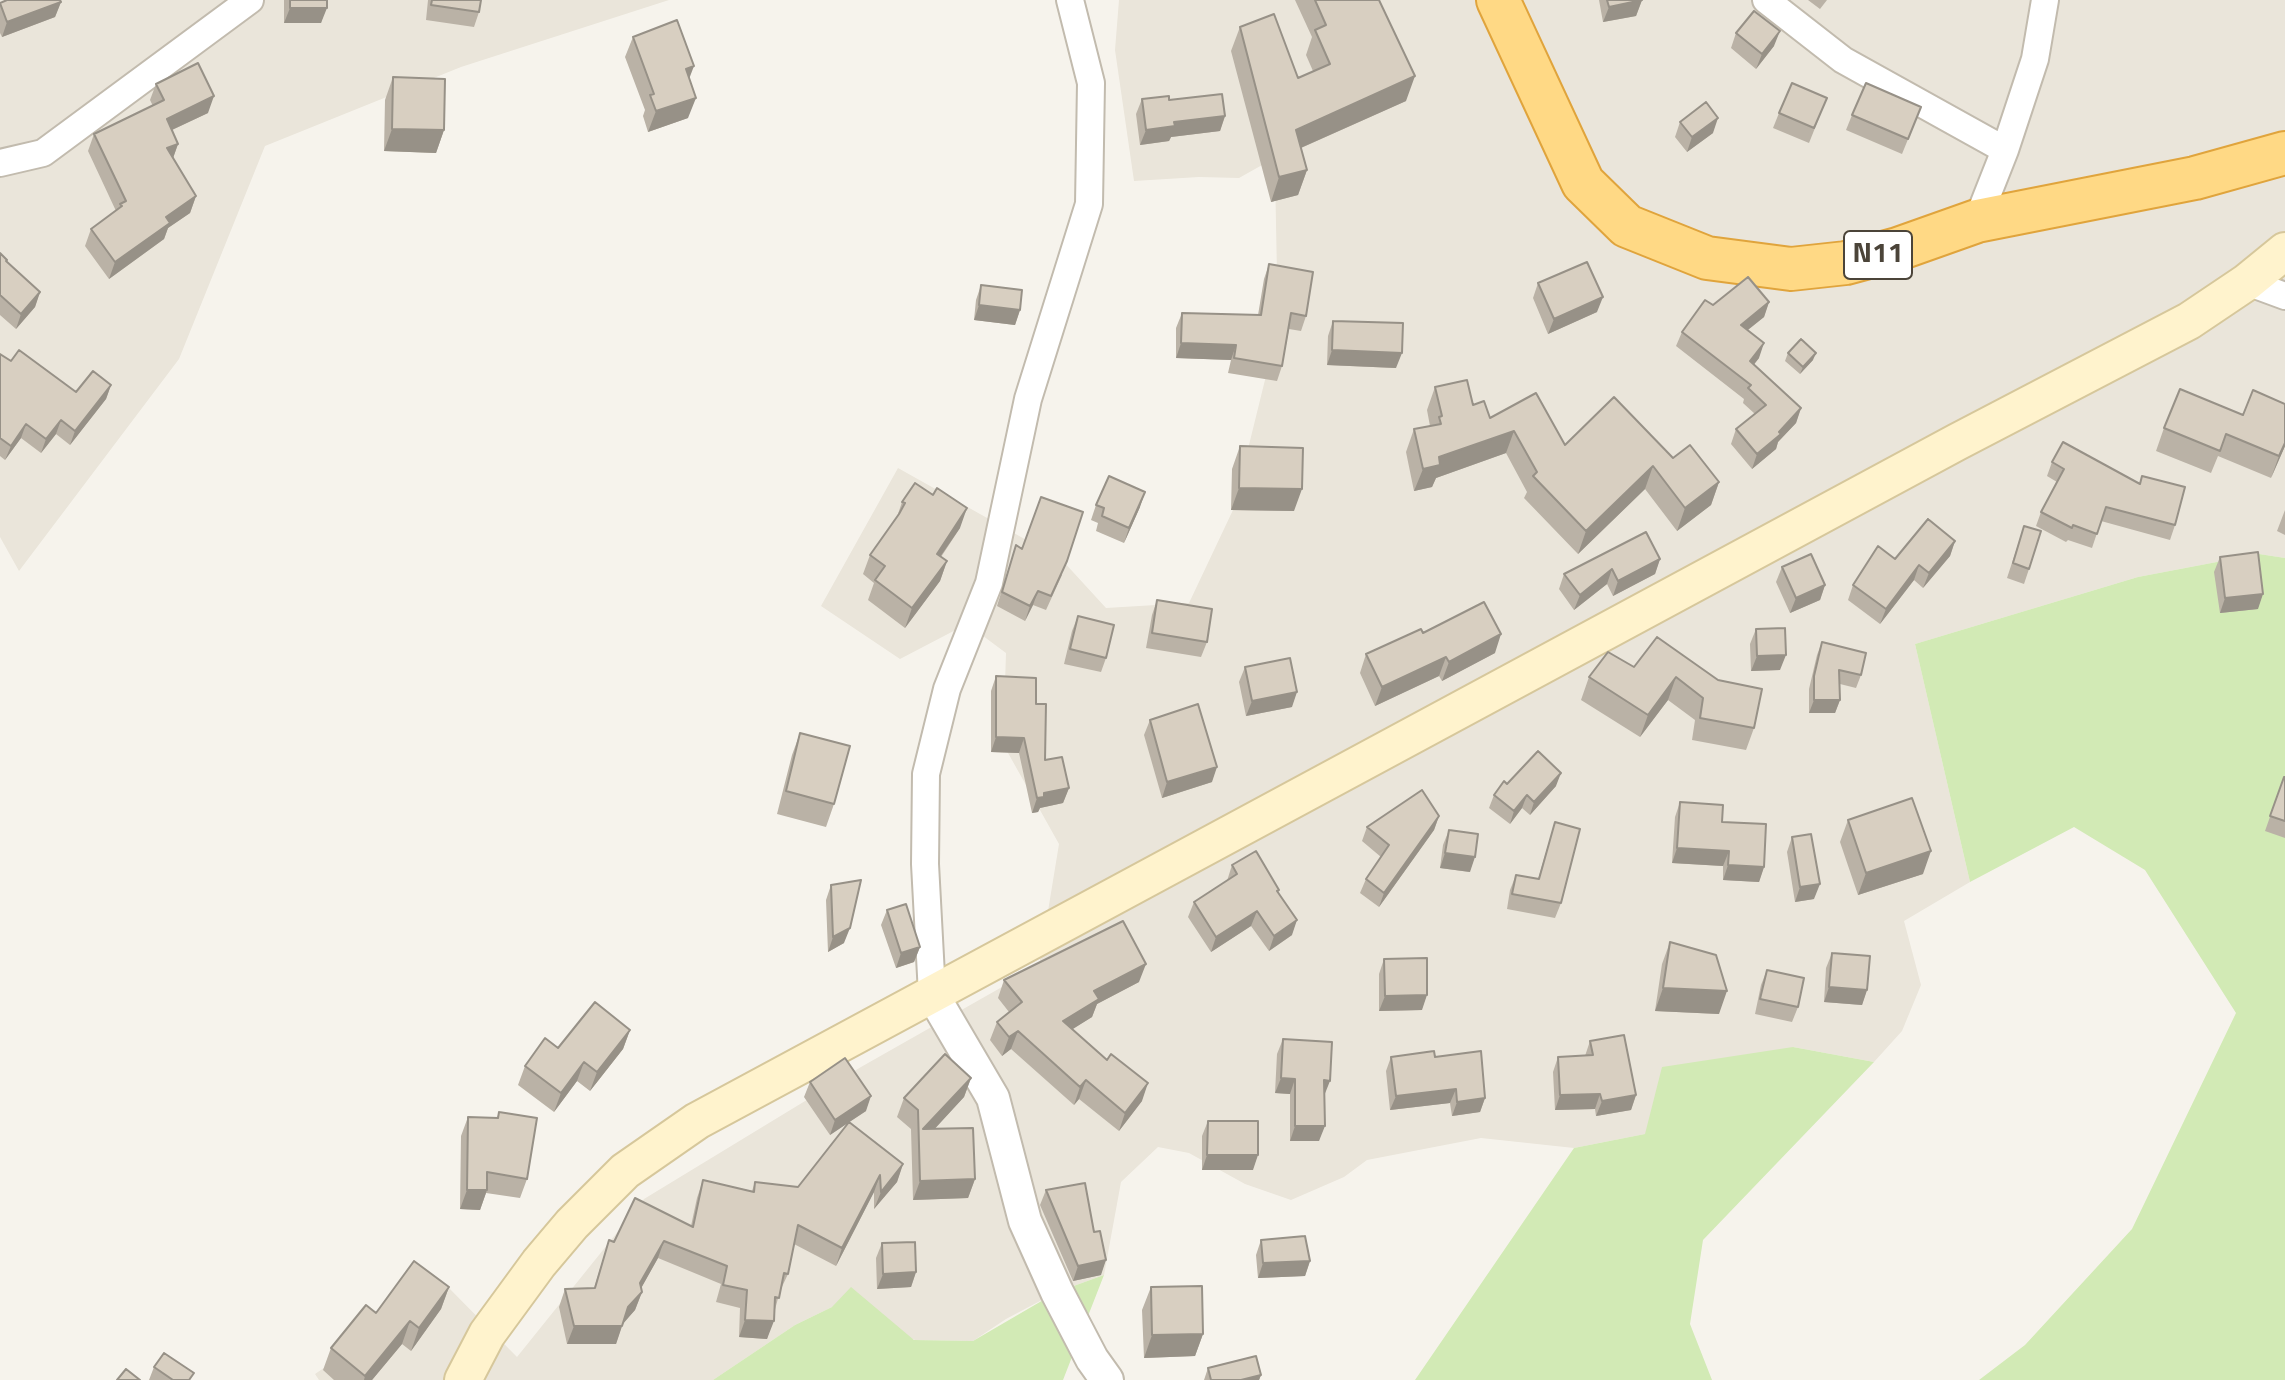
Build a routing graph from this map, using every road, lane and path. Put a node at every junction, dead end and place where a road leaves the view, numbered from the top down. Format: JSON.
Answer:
{"nodes":[{"id":1,"x":250,"y":0,"type":"edge"},
{"id":2,"x":1070,"y":0,"type":"edge"},
{"id":3,"x":1498,"y":0,"type":"edge"},
{"id":4,"x":1766,"y":0,"type":"edge"},
{"id":5,"x":2045,"y":0,"type":"edge"},
{"id":6,"x":2005,"y":150,"type":"junction"},
{"id":7,"x":2285,"y":153,"type":"edge"},
{"id":8,"x":0,"y":163,"type":"edge"},
{"id":9,"x":1977,"y":221,"type":"junction"},
{"id":10,"x":2285,"y":251,"type":"edge"},
{"id":11,"x":2247,"y":282,"type":"junction"},
{"id":12,"x":2285,"y":296,"type":"edge"},
{"id":13,"x":932,"y":994,"type":"junction"},
{"id":14,"x":463,"y":1380,"type":"edge"},
{"id":15,"x":1107,"y":1380,"type":"edge"}],
"edges":[{"from":1,"to":8,"type":"street"},
{"from":2,"to":13,"type":"street"},
{"from":3,"to":9,"type":"highway","number":"N11"},
{"from":4,"to":6,"type":"street"},
{"from":5,"to":6,"type":"street"},
{"from":6,"to":9,"type":"street"},
{"from":7,"to":9,"type":"highway","number":"N11"},
{"from":10,"to":11,"type":"main road"},
{"from":11,"to":12,"type":"street"},
{"from":11,"to":13,"type":"main road"},
{"from":13,"to":14,"type":"main road"},
{"from":13,"to":15,"type":"street"}]}
